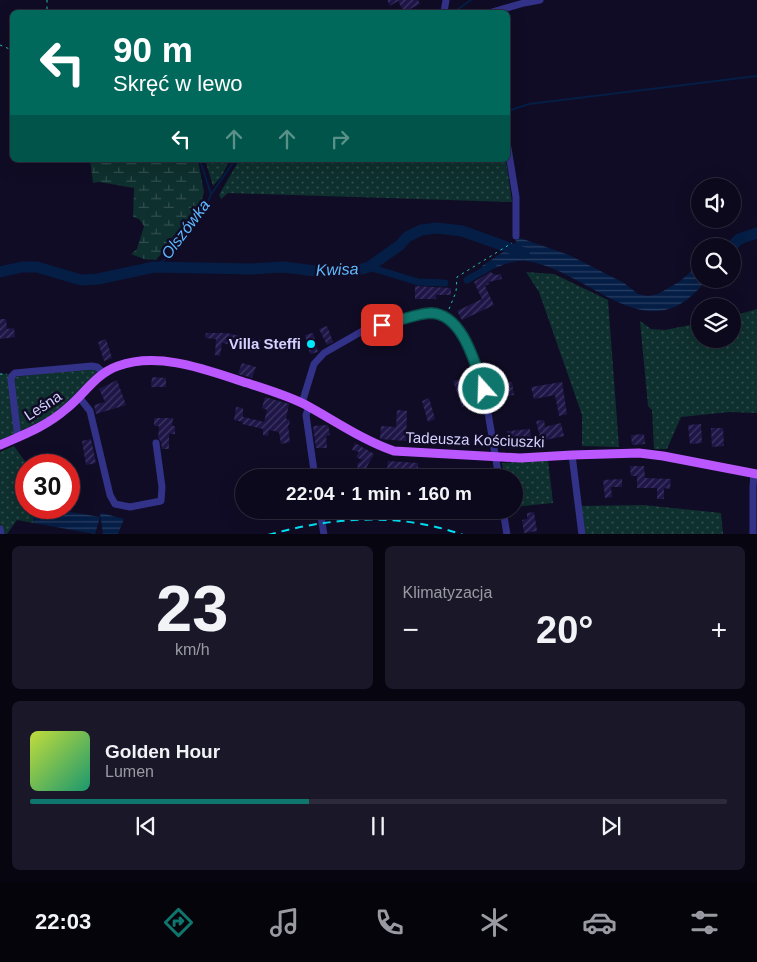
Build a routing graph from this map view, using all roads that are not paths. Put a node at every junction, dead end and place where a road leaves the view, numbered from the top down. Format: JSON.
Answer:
{"nodes":[{"id":1,"x":540,"y":0,"type":"edge"},
{"id":2,"x":498,"y":10,"type":"edge"},
{"id":3,"x":510,"y":160,"type":"edge"},
{"id":4,"x":516,"y":236,"type":"road end"},
{"id":5,"x":104,"y":373,"type":"junction"},
{"id":6,"x":76,"y":400,"type":"junction"},
{"id":7,"x":305,"y":405,"type":"junction"},
{"id":8,"x":18,"y":438,"type":"junction"},
{"id":9,"x":156,"y":443,"type":"dead end"},
{"id":10,"x":0,"y":445,"type":"edge"},
{"id":11,"x":572,"y":454,"type":"junction"},
{"id":12,"x":496,"y":456,"type":"junction"},
{"id":13,"x":314,"y":469,"type":"edge"},
{"id":14,"x":498,"y":469,"type":"edge"},
{"id":15,"x":756,"y":473,"type":"edge"},
{"id":16,"x":322,"y":519,"type":"edge"},
{"id":17,"x":505,"y":519,"type":"edge"},
{"id":18,"x":0,"y":529,"type":"edge"},
{"id":19,"x":2,"y":534,"type":"edge"},
{"id":20,"x":324,"y":534,"type":"edge"},
{"id":21,"x":507,"y":534,"type":"edge"},
{"id":22,"x":582,"y":534,"type":"edge"},
{"id":23,"x":753,"y":534,"type":"edge"}],
"edges":[{"from":1,"to":2,"type":"street"},
{"from":3,"to":4,"type":"street"},
{"from":5,"to":6,"type":"main road","name":"Tadeusza Kościuszki"},
{"from":5,"to":7,"type":"main road","name":"Tadeusza Kościuszki"},
{"from":5,"to":8,"type":"street"},
{"from":6,"to":8,"type":"main road","name":"Leśna"},
{"from":6,"to":9,"type":"street"},
{"from":7,"to":12,"type":"main road","name":"Tadeusza Kościuszki"},
{"from":7,"to":12,"type":"street"},
{"from":7,"to":13,"type":"street"},
{"from":8,"to":10,"type":"main road","name":"Leśna"},
{"from":11,"to":12,"type":"main road","name":"Tadeusza Kościuszki"},
{"from":11,"to":15,"type":"main road","name":"Tadeusza Kościuszki"},
{"from":11,"to":22,"type":"street"},
{"from":12,"to":14,"type":"street"},
{"from":15,"to":23,"type":"street"},
{"from":16,"to":20,"type":"street"},
{"from":17,"to":21,"type":"street"},
{"from":18,"to":19,"type":"street"}]}
